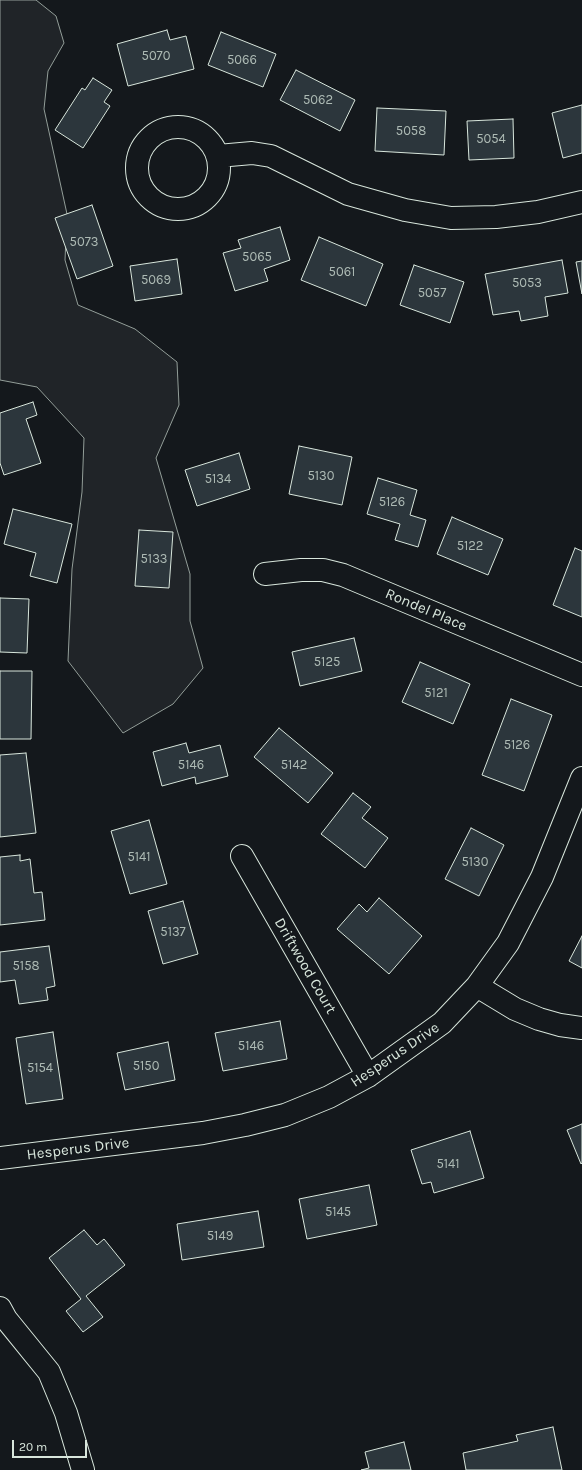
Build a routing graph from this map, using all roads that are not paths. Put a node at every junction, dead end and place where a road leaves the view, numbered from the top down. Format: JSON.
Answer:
{"nodes":[{"id":1,"x":218,"y":156,"type":"dead end"},
{"id":2,"x":582,"y":202,"type":"edge"},
{"id":3,"x":265,"y":574,"type":"dead end"},
{"id":4,"x":582,"y":675,"type":"edge"},
{"id":5,"x":582,"y":778,"type":"edge"},
{"id":6,"x":242,"y":856,"type":"dead end"},
{"id":7,"x":477,"y":986,"type":"junction"},
{"id":8,"x":582,"y":1028,"type":"edge"},
{"id":9,"x":368,"y":1076,"type":"junction"},
{"id":10,"x":0,"y":1158,"type":"edge"},
{"id":11,"x":0,"y":1308,"type":"edge"},
{"id":12,"x":83,"y":1470,"type":"edge"}],
"edges":[{"from":1,"to":2,"type":"street"},
{"from":3,"to":4,"type":"street","name":"Rondel Place"},
{"from":5,"to":7,"type":"street","name":"Hesperus Drive"},
{"from":6,"to":9,"type":"street","name":"Driftwood Court"},
{"from":7,"to":8,"type":"street"},
{"from":7,"to":9,"type":"street","name":"Hesperus Drive"},
{"from":9,"to":10,"type":"street","name":"Hesperus Drive"},
{"from":11,"to":12,"type":"street"}]}
